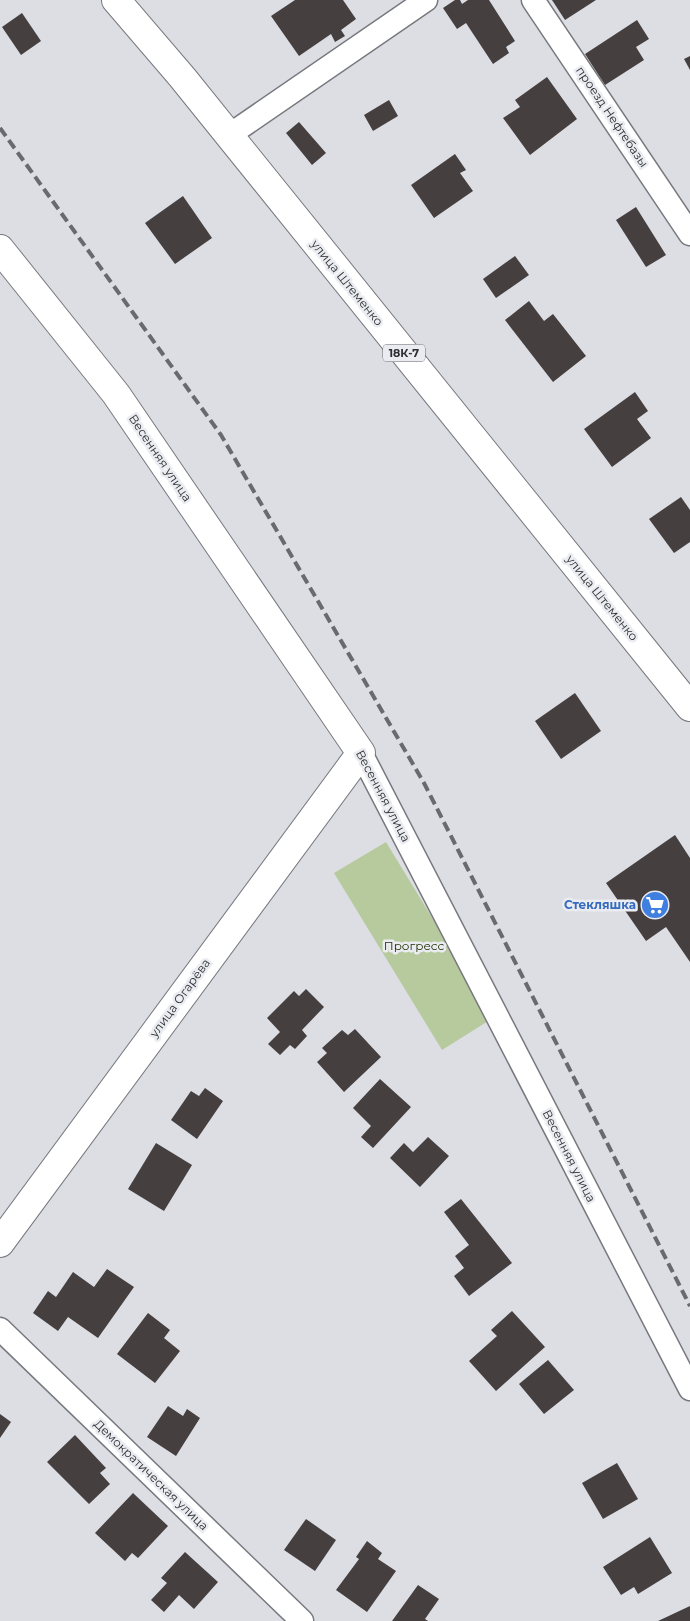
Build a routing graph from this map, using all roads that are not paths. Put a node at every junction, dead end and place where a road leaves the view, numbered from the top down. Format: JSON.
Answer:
{"nodes":[{"id":1,"x":116,"y":0,"type":"edge"},
{"id":2,"x":426,"y":0,"type":"edge"},
{"id":3,"x":533,"y":0,"type":"edge"},
{"id":4,"x":228,"y":136,"type":"junction"},
{"id":5,"x":690,"y":234,"type":"edge"},
{"id":6,"x":0,"y":249,"type":"edge"},
{"id":7,"x":690,"y":707,"type":"edge"},
{"id":8,"x":361,"y":753,"type":"junction"},
{"id":9,"x":0,"y":1242,"type":"edge"},
{"id":10,"x":0,"y":1329,"type":"edge"},
{"id":11,"x":690,"y":1389,"type":"edge"},
{"id":12,"x":302,"y":1621,"type":"edge"}],
"edges":[{"from":1,"to":4,"type":"main road","name":"улица Штеменко","number":"18К-7"},
{"from":2,"to":4,"type":"street"},
{"from":3,"to":5,"type":"street","name":"проезд Нефтебазы"},
{"from":4,"to":7,"type":"main road","name":"улица Штеменко","number":"18К-7"},
{"from":6,"to":8,"type":"main road","name":"Весенняя улица"},
{"from":8,"to":9,"type":"main road","name":"улица Огарёва"},
{"from":8,"to":11,"type":"street","name":"Весенняя улица"},
{"from":10,"to":12,"type":"street","name":"Демократическая улица"}]}
